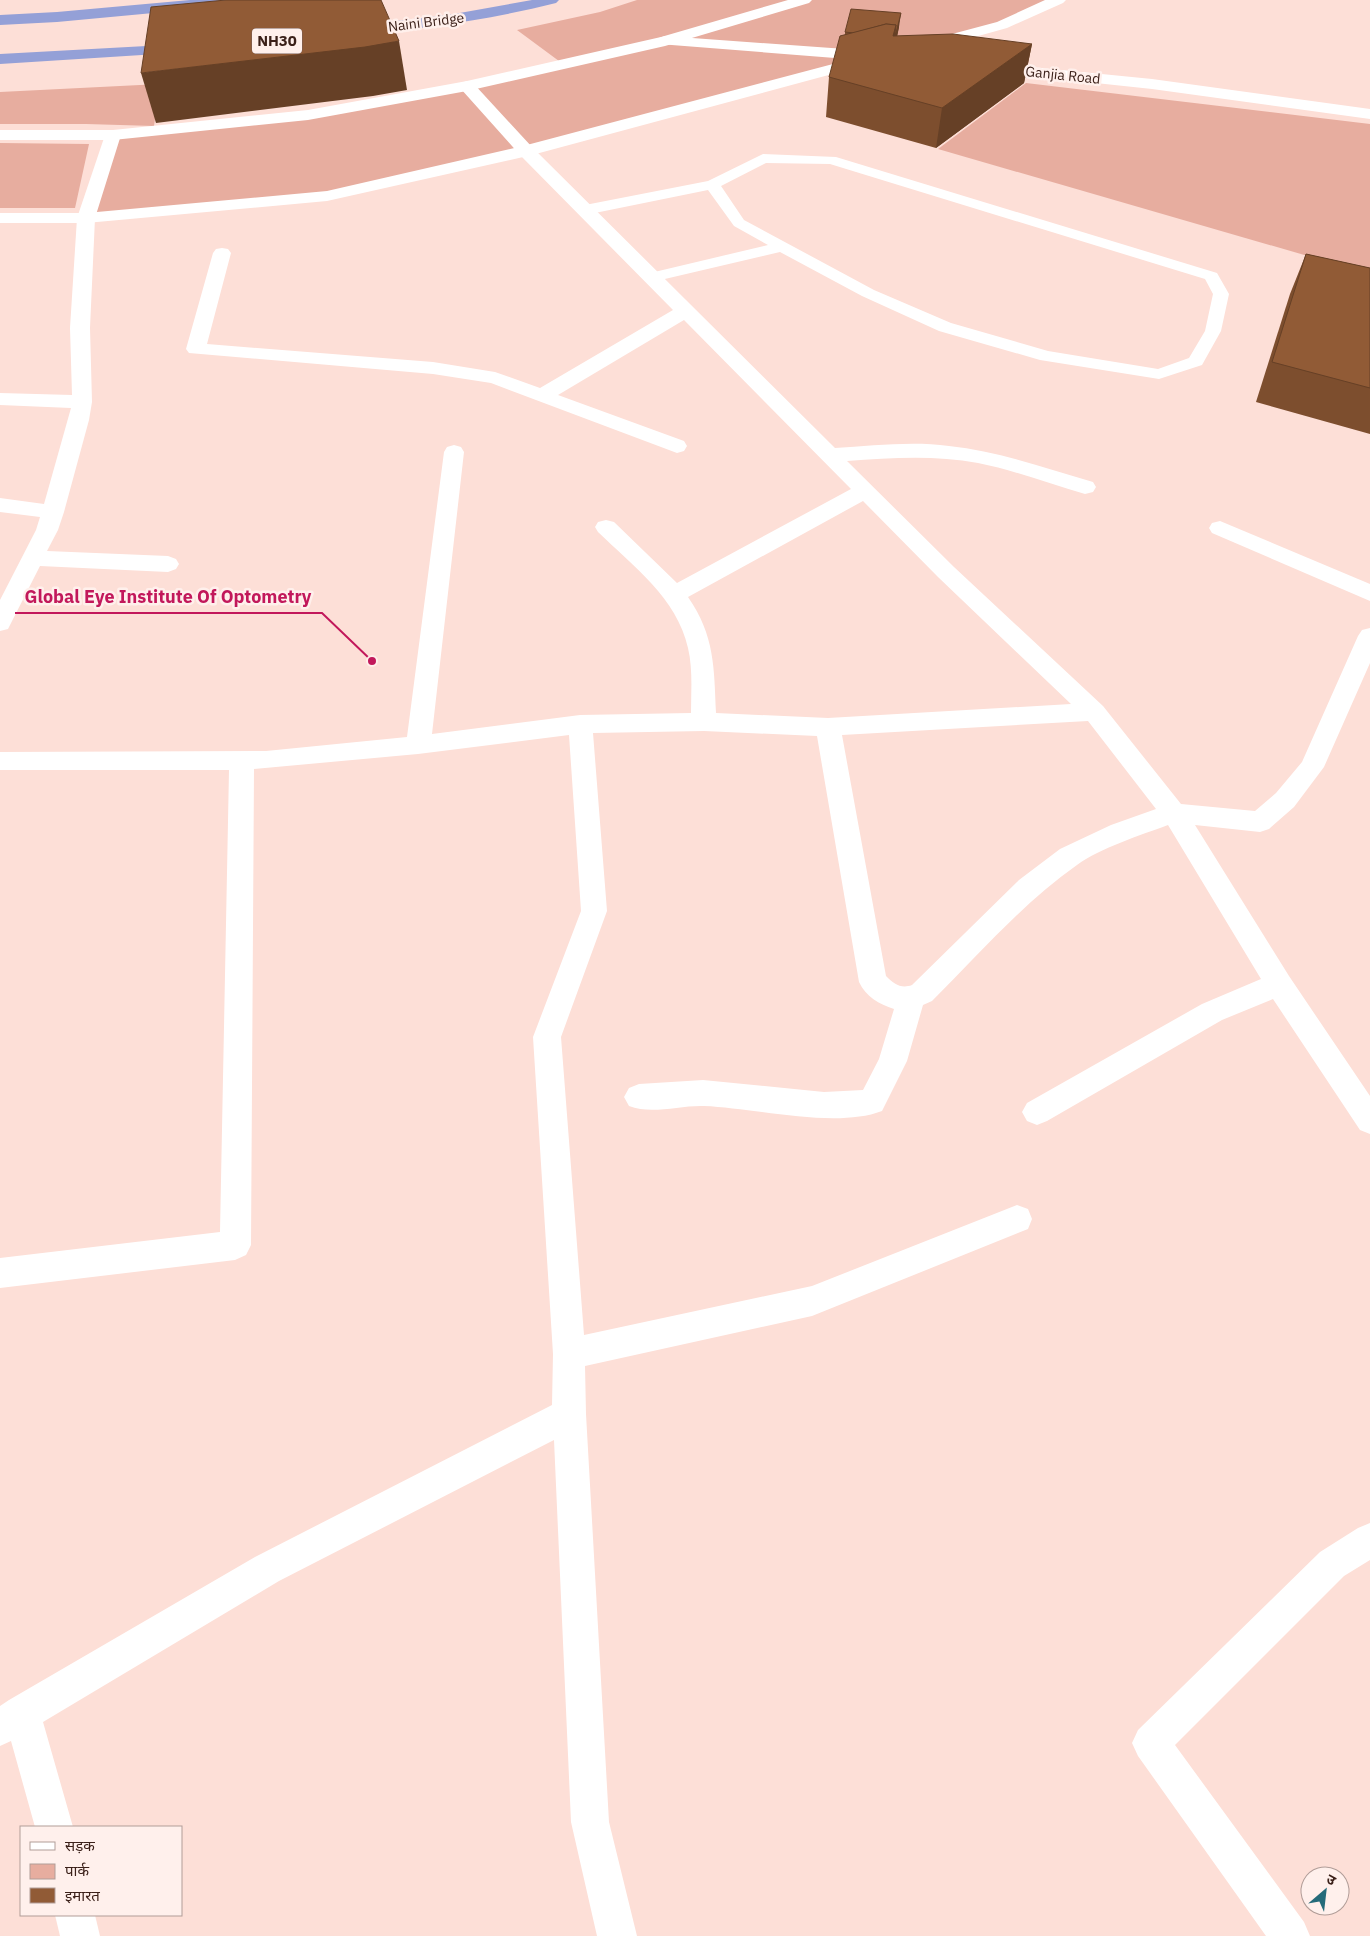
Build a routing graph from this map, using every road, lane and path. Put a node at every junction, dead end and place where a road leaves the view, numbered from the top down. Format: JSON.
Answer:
{"nodes":[{"id":1,"x":239,"y":0,"type":"edge"},
{"id":2,"x":551,"y":0,"type":"edge"},
{"id":3,"x":804,"y":0,"type":"edge"},
{"id":4,"x":1058,"y":0,"type":"edge"},
{"id":5,"x":0,"y":20,"type":"edge"},
{"id":6,"x":342,"y":33,"type":"edge"},
{"id":7,"x":665,"y":41,"type":"junction"},
{"id":8,"x":194,"y":48,"type":"edge"},
{"id":9,"x":909,"y":49,"type":"edge"},
{"id":10,"x":0,"y":59,"type":"edge"},
{"id":11,"x":978,"y":67,"type":"edge"},
{"id":12,"x":467,"y":86,"type":"junction"},
{"id":13,"x":1370,"y":114,"type":"edge"},
{"id":14,"x":0,"y":135,"type":"edge"},
{"id":15,"x":113,"y":135,"type":"junction"},
{"id":16,"x":526,"y":152,"type":"junction"},
{"id":17,"x":712,"y":185,"type":"junction"},
{"id":18,"x":584,"y":210,"type":"junction"},
{"id":19,"x":0,"y":218,"type":"edge"},
{"id":20,"x":86,"y":218,"type":"junction"},
{"id":21,"x":784,"y":246,"type":"junction"},
{"id":22,"x":222,"y":253,"type":"dead end"},
{"id":23,"x":652,"y":277,"type":"junction"},
{"id":24,"x":685,"y":311,"type":"junction"},
{"id":25,"x":542,"y":396,"type":"junction"},
{"id":26,"x":0,"y":399,"type":"edge"},
{"id":27,"x":82,"y":402,"type":"junction"},
{"id":28,"x":677,"y":446,"type":"dead end"},
{"id":29,"x":454,"y":452,"type":"dead end"},
{"id":30,"x":829,"y":455,"type":"junction"},
{"id":31,"x":1085,"y":486,"type":"dead end"},
{"id":32,"x":866,"y":490,"type":"junction"},
{"id":33,"x":0,"y":505,"type":"edge"},
{"id":34,"x":53,"y":512,"type":"junction"},
{"id":35,"x":606,"y":527,"type":"dead end"},
{"id":36,"x":1220,"y":528,"type":"dead end"},
{"id":37,"x":33,"y":558,"type":"junction"},
{"id":38,"x":168,"y":564,"type":"dead end"},
{"id":39,"x":1370,"y":593,"type":"edge"},
{"id":40,"x":675,"y":594,"type":"junction"},
{"id":41,"x":0,"y":623,"type":"edge"},
{"id":42,"x":1370,"y":636,"type":"edge"},
{"id":43,"x":1094,"y":712,"type":"junction"},
{"id":44,"x":704,"y":722,"type":"junction"},
{"id":45,"x":580,"y":724,"type":"junction"},
{"id":46,"x":828,"y":726,"type":"junction"},
{"id":47,"x":418,"y":745,"type":"junction"},
{"id":48,"x":242,"y":761,"type":"junction"},
{"id":49,"x":0,"y":762,"type":"edge"},
{"id":50,"x":1174,"y":813,"type":"junction"},
{"id":51,"x":1279,"y":984,"type":"junction"},
{"id":52,"x":911,"y":999,"type":"junction"},
{"id":53,"x":639,"y":1097,"type":"dead end"},
{"id":54,"x":1037,"y":1112,"type":"dead end"},
{"id":55,"x":1370,"y":1121,"type":"edge"},
{"id":56,"x":1017,"y":1219,"type":"dead end"},
{"id":57,"x":0,"y":1273,"type":"edge"},
{"id":58,"x":570,"y":1354,"type":"junction"},
{"id":59,"x":569,"y":1414,"type":"junction"},
{"id":60,"x":1370,"y":1540,"type":"edge"},
{"id":61,"x":11,"y":1720,"type":"edge"},
{"id":62,"x":54,"y":1826,"type":"edge"},
{"id":63,"x":75,"y":1916,"type":"edge"},
{"id":64,"x":80,"y":1936,"type":"edge"},
{"id":65,"x":618,"y":1936,"type":"edge"},
{"id":66,"x":1290,"y":1936,"type":"edge"}],
"edges":[{"from":1,"to":5,"type":"highway"},
{"from":2,"to":6,"type":"highway","name":"Naini Bridge"},
{"from":3,"to":7,"type":"street"},
{"from":4,"to":9,"type":"street"},
{"from":7,"to":12,"type":"street"},
{"from":7,"to":16,"type":"street"},
{"from":8,"to":10,"type":"highway"},
{"from":11,"to":13,"type":"street","name":"Ganjia Road"},
{"from":12,"to":15,"type":"street"},
{"from":12,"to":16,"type":"street"},
{"from":14,"to":15,"type":"street"},
{"from":15,"to":20,"type":"street"},
{"from":16,"to":18,"type":"street"},
{"from":16,"to":20,"type":"street"},
{"from":17,"to":18,"type":"lane"},
{"from":17,"to":21,"type":"lane"},
{"from":17,"to":21,"type":"lane"},
{"from":18,"to":23,"type":"street"},
{"from":19,"to":20,"type":"street"},
{"from":20,"to":27,"type":"street"},
{"from":21,"to":23,"type":"lane"},
{"from":22,"to":25,"type":"street"},
{"from":23,"to":24,"type":"street"},
{"from":24,"to":25,"type":"street"},
{"from":24,"to":30,"type":"street"},
{"from":25,"to":28,"type":"street"},
{"from":26,"to":27,"type":"street"},
{"from":27,"to":34,"type":"street"},
{"from":29,"to":47,"type":"street"},
{"from":30,"to":31,"type":"street"},
{"from":30,"to":32,"type":"street"},
{"from":32,"to":40,"type":"street"},
{"from":32,"to":43,"type":"street"},
{"from":33,"to":34,"type":"street"},
{"from":34,"to":37,"type":"street"},
{"from":35,"to":40,"type":"street"},
{"from":36,"to":39,"type":"street"},
{"from":37,"to":38,"type":"street"},
{"from":37,"to":41,"type":"street"},
{"from":40,"to":44,"type":"street"},
{"from":42,"to":50,"type":"street"},
{"from":43,"to":46,"type":"street"},
{"from":43,"to":50,"type":"street"},
{"from":44,"to":45,"type":"street"},
{"from":44,"to":46,"type":"street"},
{"from":45,"to":47,"type":"street"},
{"from":45,"to":58,"type":"street"},
{"from":46,"to":52,"type":"street"},
{"from":47,"to":48,"type":"street"},
{"from":48,"to":49,"type":"street"},
{"from":48,"to":57,"type":"street"},
{"from":50,"to":51,"type":"street"},
{"from":50,"to":52,"type":"street"},
{"from":51,"to":54,"type":"street"},
{"from":51,"to":55,"type":"street"},
{"from":52,"to":53,"type":"street"},
{"from":56,"to":58,"type":"street"},
{"from":58,"to":59,"type":"street"},
{"from":59,"to":61,"type":"street"},
{"from":59,"to":65,"type":"street"},
{"from":60,"to":66,"type":"street"},
{"from":61,"to":62,"type":"street"},
{"from":63,"to":64,"type":"street"}]}
